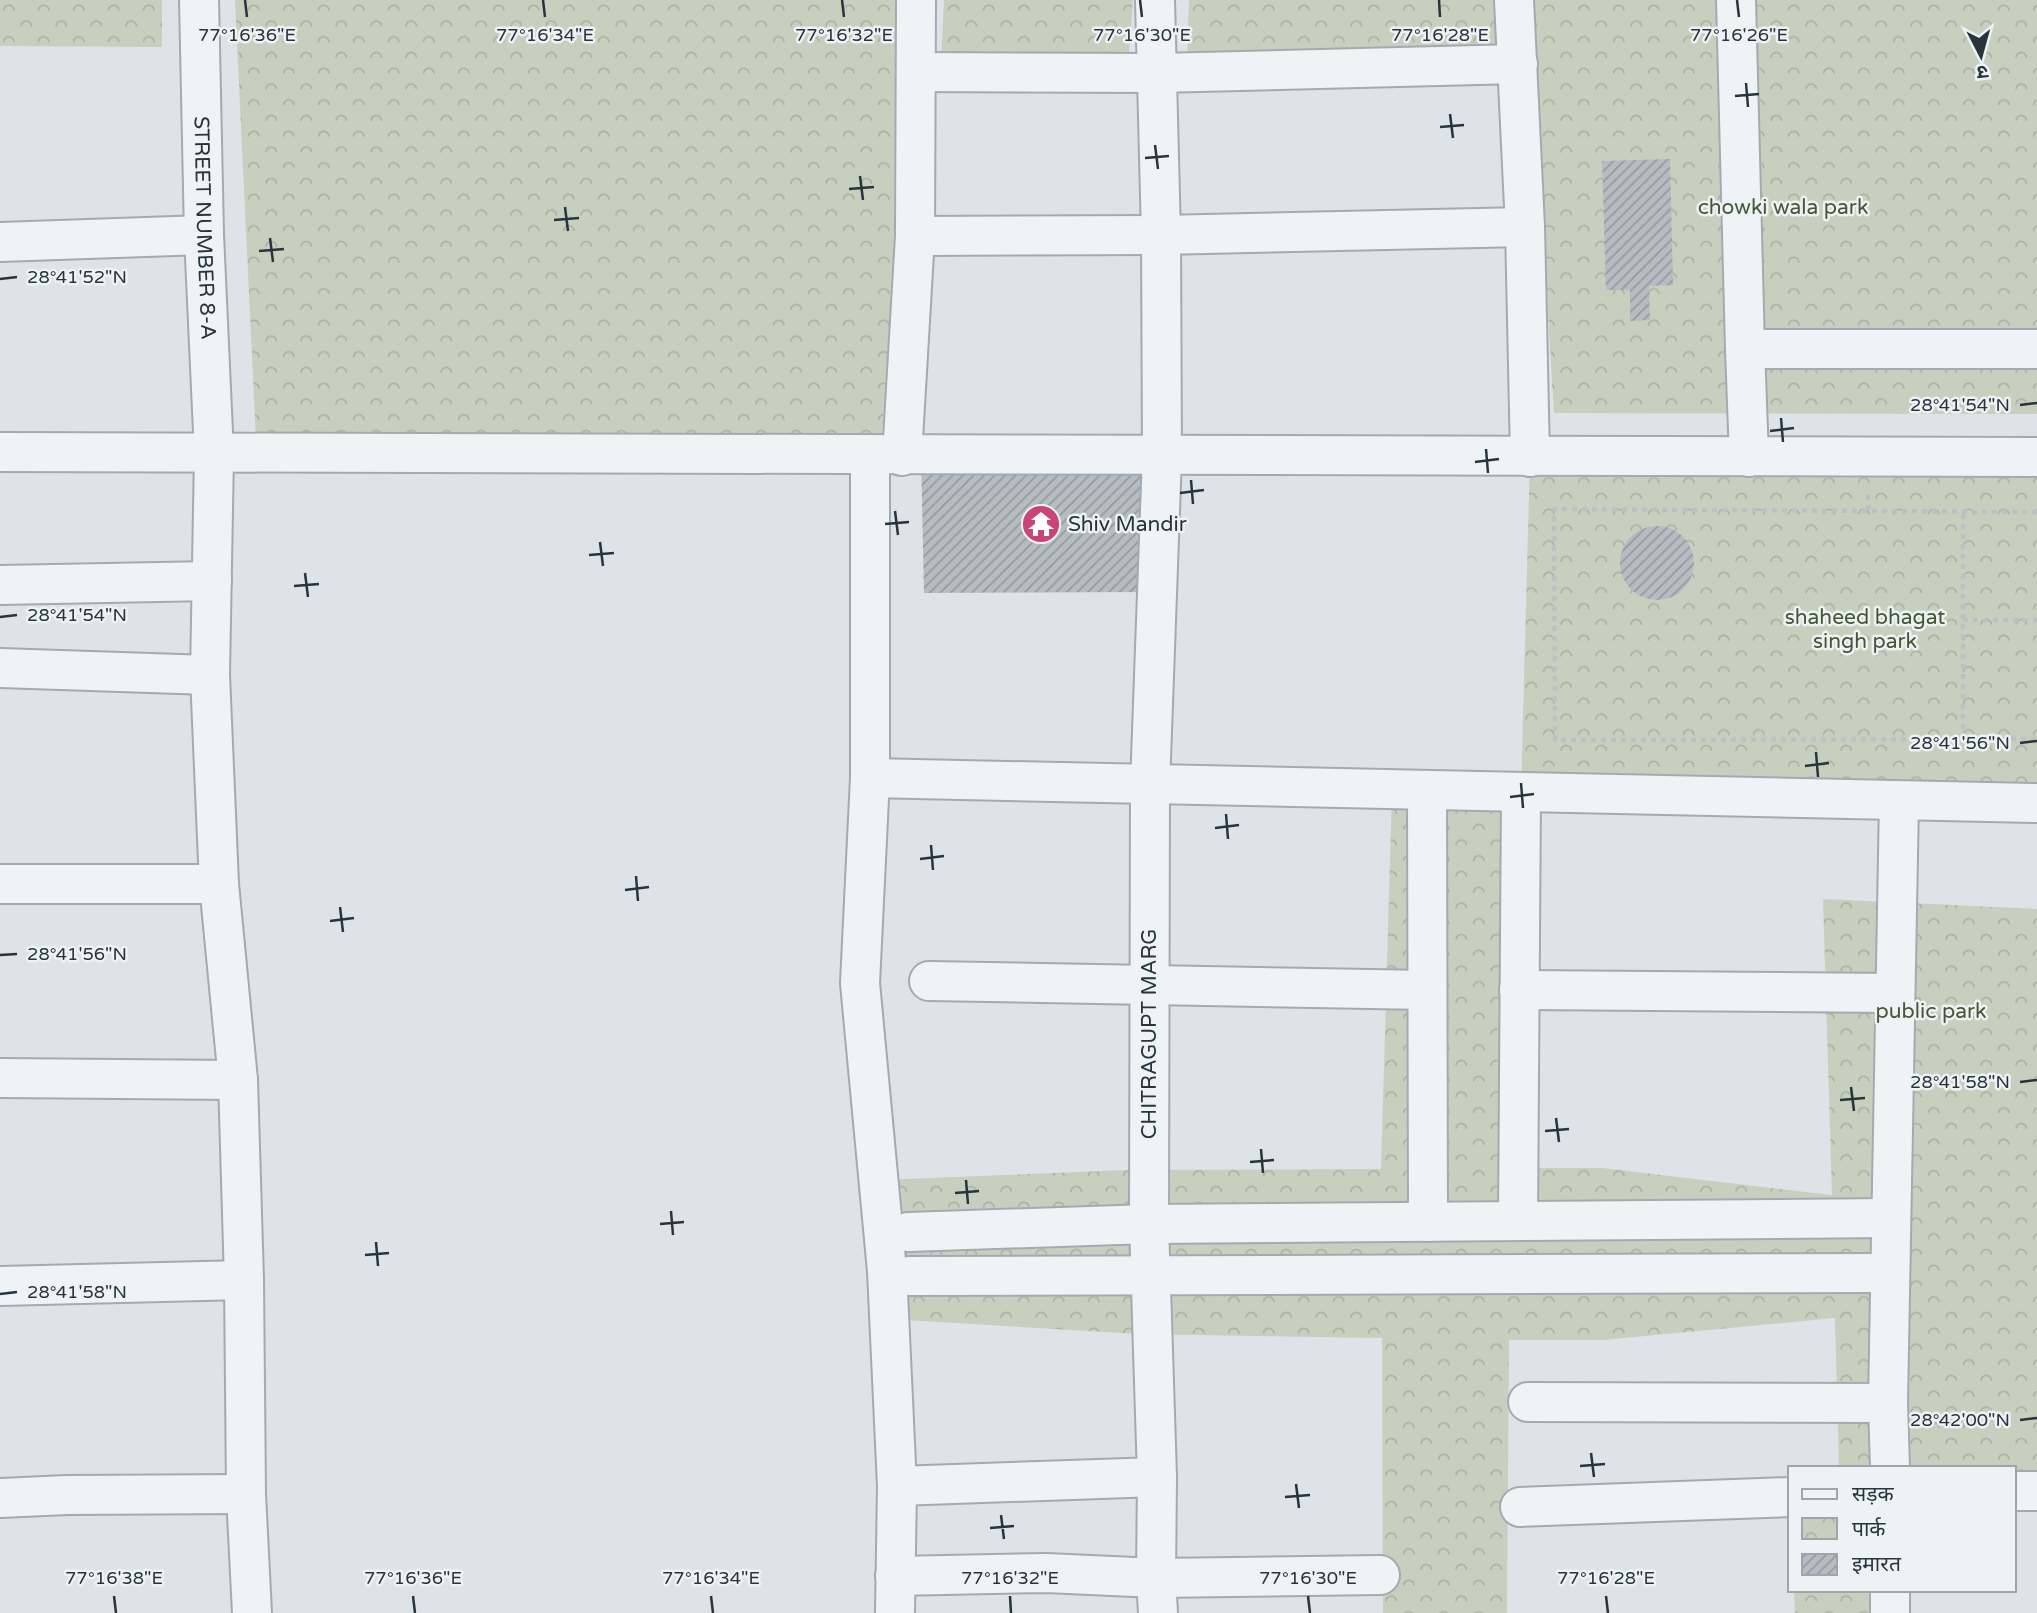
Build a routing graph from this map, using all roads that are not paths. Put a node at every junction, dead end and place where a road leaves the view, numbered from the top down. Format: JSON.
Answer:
{"nodes":[{"id":1,"x":199,"y":0,"type":"edge"},
{"id":2,"x":916,"y":0,"type":"edge"},
{"id":3,"x":1155,"y":0,"type":"edge"},
{"id":4,"x":1514,"y":0,"type":"edge"},
{"id":5,"x":1736,"y":0,"type":"edge"},
{"id":6,"x":1517,"y":65,"type":"junction"},
{"id":7,"x":916,"y":72,"type":"junction"},
{"id":8,"x":1157,"y":73,"type":"junction"},
{"id":9,"x":1525,"y":227,"type":"junction"},
{"id":10,"x":204,"y":235,"type":"junction"},
{"id":11,"x":1161,"y":235,"type":"junction"},
{"id":12,"x":915,"y":236,"type":"junction"},
{"id":13,"x":0,"y":242,"type":"edge"},
{"id":14,"x":1745,"y":349,"type":"junction"},
{"id":15,"x":2037,"y":349,"type":"edge"},
{"id":16,"x":0,"y":452,"type":"edge"},
{"id":17,"x":214,"y":454,"type":"junction"},
{"id":18,"x":886,"y":456,"type":"junction"},
{"id":19,"x":1162,"y":456,"type":"junction"},
{"id":20,"x":1530,"y":457,"type":"junction"},
{"id":21,"x":1749,"y":457,"type":"junction"},
{"id":22,"x":2037,"y":457,"type":"edge"},
{"id":23,"x":212,"y":581,"type":"junction"},
{"id":24,"x":0,"y":585,"type":"edge"},
{"id":25,"x":0,"y":668,"type":"edge"},
{"id":26,"x":210,"y":675,"type":"junction"},
{"id":27,"x":870,"y":778,"type":"junction"},
{"id":28,"x":1150,"y":786,"type":"junction"},
{"id":29,"x":1427,"y":792,"type":"junction"},
{"id":30,"x":1521,"y":793,"type":"junction"},
{"id":31,"x":1899,"y":801,"type":"junction"},
{"id":32,"x":2037,"y":803,"type":"edge"},
{"id":33,"x":0,"y":884,"type":"edge"},
{"id":34,"x":219,"y":884,"type":"junction"},
{"id":35,"x":929,"y":981,"type":"dead end"},
{"id":36,"x":1149,"y":984,"type":"junction"},
{"id":37,"x":1519,"y":989,"type":"junction"},
{"id":38,"x":1427,"y":990,"type":"junction"},
{"id":39,"x":1894,"y":993,"type":"junction"},
{"id":40,"x":0,"y":1078,"type":"edge"},
{"id":41,"x":238,"y":1080,"type":"junction"},
{"id":42,"x":1891,"y":1218,"type":"junction"},
{"id":43,"x":1518,"y":1221,"type":"junction"},
{"id":44,"x":1428,"y":1222,"type":"junction"},
{"id":45,"x":1149,"y":1224,"type":"junction"},
{"id":46,"x":908,"y":1232,"type":"dead end"},
{"id":47,"x":1891,"y":1273,"type":"junction"},
{"id":48,"x":1149,"y":1274,"type":"junction"},
{"id":49,"x":910,"y":1276,"type":"dead end"},
{"id":50,"x":244,"y":1280,"type":"junction"},
{"id":51,"x":0,"y":1286,"type":"edge"},
{"id":52,"x":1528,"y":1402,"type":"dead end"},
{"id":53,"x":1888,"y":1403,"type":"junction"},
{"id":54,"x":1889,"y":1466,"type":"edge"},
{"id":55,"x":1157,"y":1477,"type":"junction"},
{"id":56,"x":897,"y":1486,"type":"junction"},
{"id":57,"x":2016,"y":1491,"type":"edge"},
{"id":58,"x":2037,"y":1491,"type":"edge"},
{"id":59,"x":246,"y":1494,"type":"junction"},
{"id":60,"x":0,"y":1497,"type":"edge"},
{"id":61,"x":1788,"y":1497,"type":"edge"},
{"id":62,"x":1520,"y":1507,"type":"dead end"},
{"id":63,"x":1380,"y":1575,"type":"dead end"},
{"id":64,"x":1890,"y":1592,"type":"edge"},
{"id":65,"x":895,"y":1595,"type":"edge"},
{"id":66,"x":1157,"y":1596,"type":"edge"},
{"id":67,"x":252,"y":1613,"type":"edge"},
{"id":68,"x":1890,"y":1613,"type":"edge"}],
"edges":[{"from":1,"to":10,"type":"street","name":"STREET NUMBER 8-A"},
{"from":2,"to":7,"type":"street"},
{"from":3,"to":8,"type":"street","name":"CHITRAGUPT MARG"},
{"from":4,"to":6,"type":"street"},
{"from":5,"to":14,"type":"street"},
{"from":6,"to":8,"type":"street"},
{"from":6,"to":9,"type":"street"},
{"from":7,"to":8,"type":"street"},
{"from":7,"to":12,"type":"street"},
{"from":8,"to":11,"type":"street","name":"CHITRAGUPT MARG"},
{"from":9,"to":11,"type":"street"},
{"from":9,"to":20,"type":"street"},
{"from":10,"to":13,"type":"street"},
{"from":10,"to":17,"type":"street","name":"STREET NUMBER 8-A"},
{"from":11,"to":12,"type":"street"},
{"from":11,"to":19,"type":"street","name":"CHITRAGUPT MARG"},
{"from":12,"to":18,"type":"street"},
{"from":14,"to":15,"type":"street"},
{"from":14,"to":21,"type":"street"},
{"from":16,"to":17,"type":"street"},
{"from":17,"to":18,"type":"street"},
{"from":17,"to":23,"type":"street","name":"STREET NUMBER 8-A"},
{"from":18,"to":19,"type":"street"},
{"from":18,"to":27,"type":"street"},
{"from":19,"to":20,"type":"street"},
{"from":19,"to":28,"type":"street","name":"CHITRAGUPT MARG"},
{"from":20,"to":21,"type":"street"},
{"from":21,"to":22,"type":"street"},
{"from":23,"to":24,"type":"street"},
{"from":23,"to":26,"type":"street","name":"STREET NUMBER 8-A"},
{"from":25,"to":26,"type":"street"},
{"from":26,"to":34,"type":"street","name":"STREET NUMBER 8-A"},
{"from":27,"to":28,"type":"street"},
{"from":27,"to":56,"type":"street"},
{"from":28,"to":29,"type":"street"},
{"from":28,"to":36,"type":"street","name":"CHITRAGUPT MARG"},
{"from":29,"to":30,"type":"street"},
{"from":29,"to":38,"type":"street"},
{"from":30,"to":31,"type":"street"},
{"from":30,"to":37,"type":"street"},
{"from":31,"to":32,"type":"street"},
{"from":31,"to":39,"type":"street"},
{"from":33,"to":34,"type":"street"},
{"from":34,"to":41,"type":"street","name":"STREET NUMBER 8-A"},
{"from":35,"to":36,"type":"street"},
{"from":36,"to":38,"type":"street"},
{"from":36,"to":45,"type":"street","name":"CHITRAGUPT MARG"},
{"from":37,"to":39,"type":"street"},
{"from":37,"to":43,"type":"street"},
{"from":38,"to":44,"type":"street"},
{"from":39,"to":42,"type":"street"},
{"from":40,"to":41,"type":"street"},
{"from":41,"to":50,"type":"street","name":"STREET NUMBER 8-A"},
{"from":42,"to":43,"type":"street"},
{"from":42,"to":47,"type":"street"},
{"from":43,"to":44,"type":"street"},
{"from":44,"to":45,"type":"street"},
{"from":45,"to":46,"type":"street"},
{"from":45,"to":48,"type":"street","name":"CHITRAGUPT MARG"},
{"from":47,"to":48,"type":"street"},
{"from":47,"to":53,"type":"street"},
{"from":48,"to":49,"type":"street"},
{"from":48,"to":55,"type":"street","name":"CHITRAGUPT MARG"},
{"from":50,"to":51,"type":"street"},
{"from":50,"to":59,"type":"street","name":"STREET NUMBER 8-A"},
{"from":52,"to":53,"type":"street"},
{"from":53,"to":54,"type":"street"},
{"from":55,"to":56,"type":"street"},
{"from":55,"to":66,"type":"street","name":"CHITRAGUPT MARG"},
{"from":56,"to":65,"type":"street"},
{"from":57,"to":58,"type":"street"},
{"from":59,"to":60,"type":"street"},
{"from":59,"to":67,"type":"street","name":"STREET NUMBER 8-A"},
{"from":61,"to":62,"type":"street"},
{"from":63,"to":66,"type":"street"},
{"from":64,"to":68,"type":"street"},
{"from":65,"to":66,"type":"street"}]}
